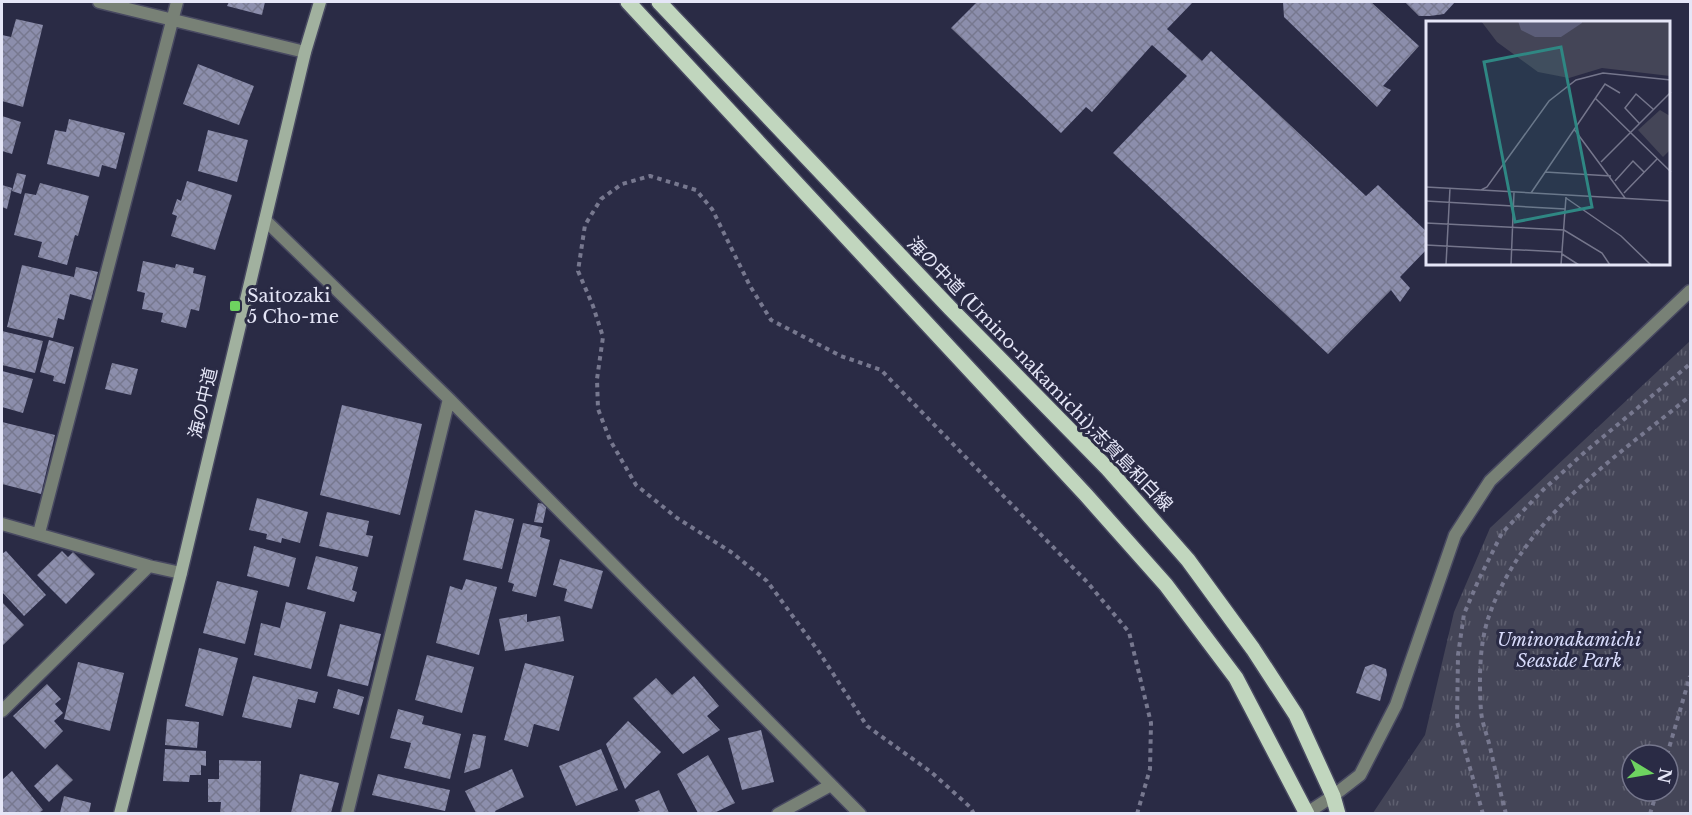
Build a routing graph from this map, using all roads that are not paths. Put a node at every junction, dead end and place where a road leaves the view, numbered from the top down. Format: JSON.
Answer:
{"nodes":[{"id":1,"x":99,"y":2,"type":"edge"},
{"id":2,"x":177,"y":2,"type":"edge"},
{"id":3,"x":320,"y":2,"type":"edge"},
{"id":4,"x":628,"y":2,"type":"edge"},
{"id":5,"x":659,"y":2,"type":"edge"},
{"id":6,"x":172,"y":19,"type":"junction"},
{"id":7,"x":305,"y":52,"type":"junction"},
{"id":8,"x":265,"y":220,"type":"junction"},
{"id":9,"x":1690,"y":291,"type":"edge"},
{"id":10,"x":449,"y":399,"type":"junction"},
{"id":11,"x":2,"y":524,"type":"edge"},
{"id":12,"x":39,"y":533,"type":"junction"},
{"id":13,"x":149,"y":566,"type":"junction"},
{"id":14,"x":181,"y":573,"type":"junction"},
{"id":15,"x":2,"y":711,"type":"edge"},
{"id":16,"x":831,"y":785,"type":"junction"},
{"id":17,"x":1333,"y":796,"type":"junction"},
{"id":18,"x":120,"y":813,"type":"edge"},
{"id":19,"x":347,"y":813,"type":"edge"},
{"id":20,"x":778,"y":813,"type":"edge"},
{"id":21,"x":860,"y":813,"type":"edge"},
{"id":22,"x":1306,"y":813,"type":"edge"},
{"id":23,"x":1338,"y":813,"type":"edge"}],
"edges":[{"from":1,"to":6,"type":"street"},
{"from":2,"to":6,"type":"street"},
{"from":3,"to":7,"type":"street","name":"海の中道"},
{"from":4,"to":22,"type":"main road"},
{"from":5,"to":17,"type":"main road","name":"海の中道 (Umino-nakamichi);志賀島和白線"},
{"from":6,"to":7,"type":"street"},
{"from":6,"to":12,"type":"street"},
{"from":7,"to":8,"type":"street","name":"海の中道"},
{"from":8,"to":10,"type":"street"},
{"from":8,"to":14,"type":"street","name":"海の中道"},
{"from":9,"to":17,"type":"street"},
{"from":10,"to":16,"type":"street"},
{"from":10,"to":19,"type":"street"},
{"from":11,"to":12,"type":"street"},
{"from":12,"to":13,"type":"street"},
{"from":13,"to":14,"type":"street"},
{"from":13,"to":15,"type":"street"},
{"from":14,"to":18,"type":"street","name":"海の中道"},
{"from":16,"to":20,"type":"street"},
{"from":16,"to":21,"type":"street"},
{"from":17,"to":22,"type":"street"},
{"from":17,"to":23,"type":"main road","name":"海の中道 (Umino-nakamichi);志賀島和白線"}]}
